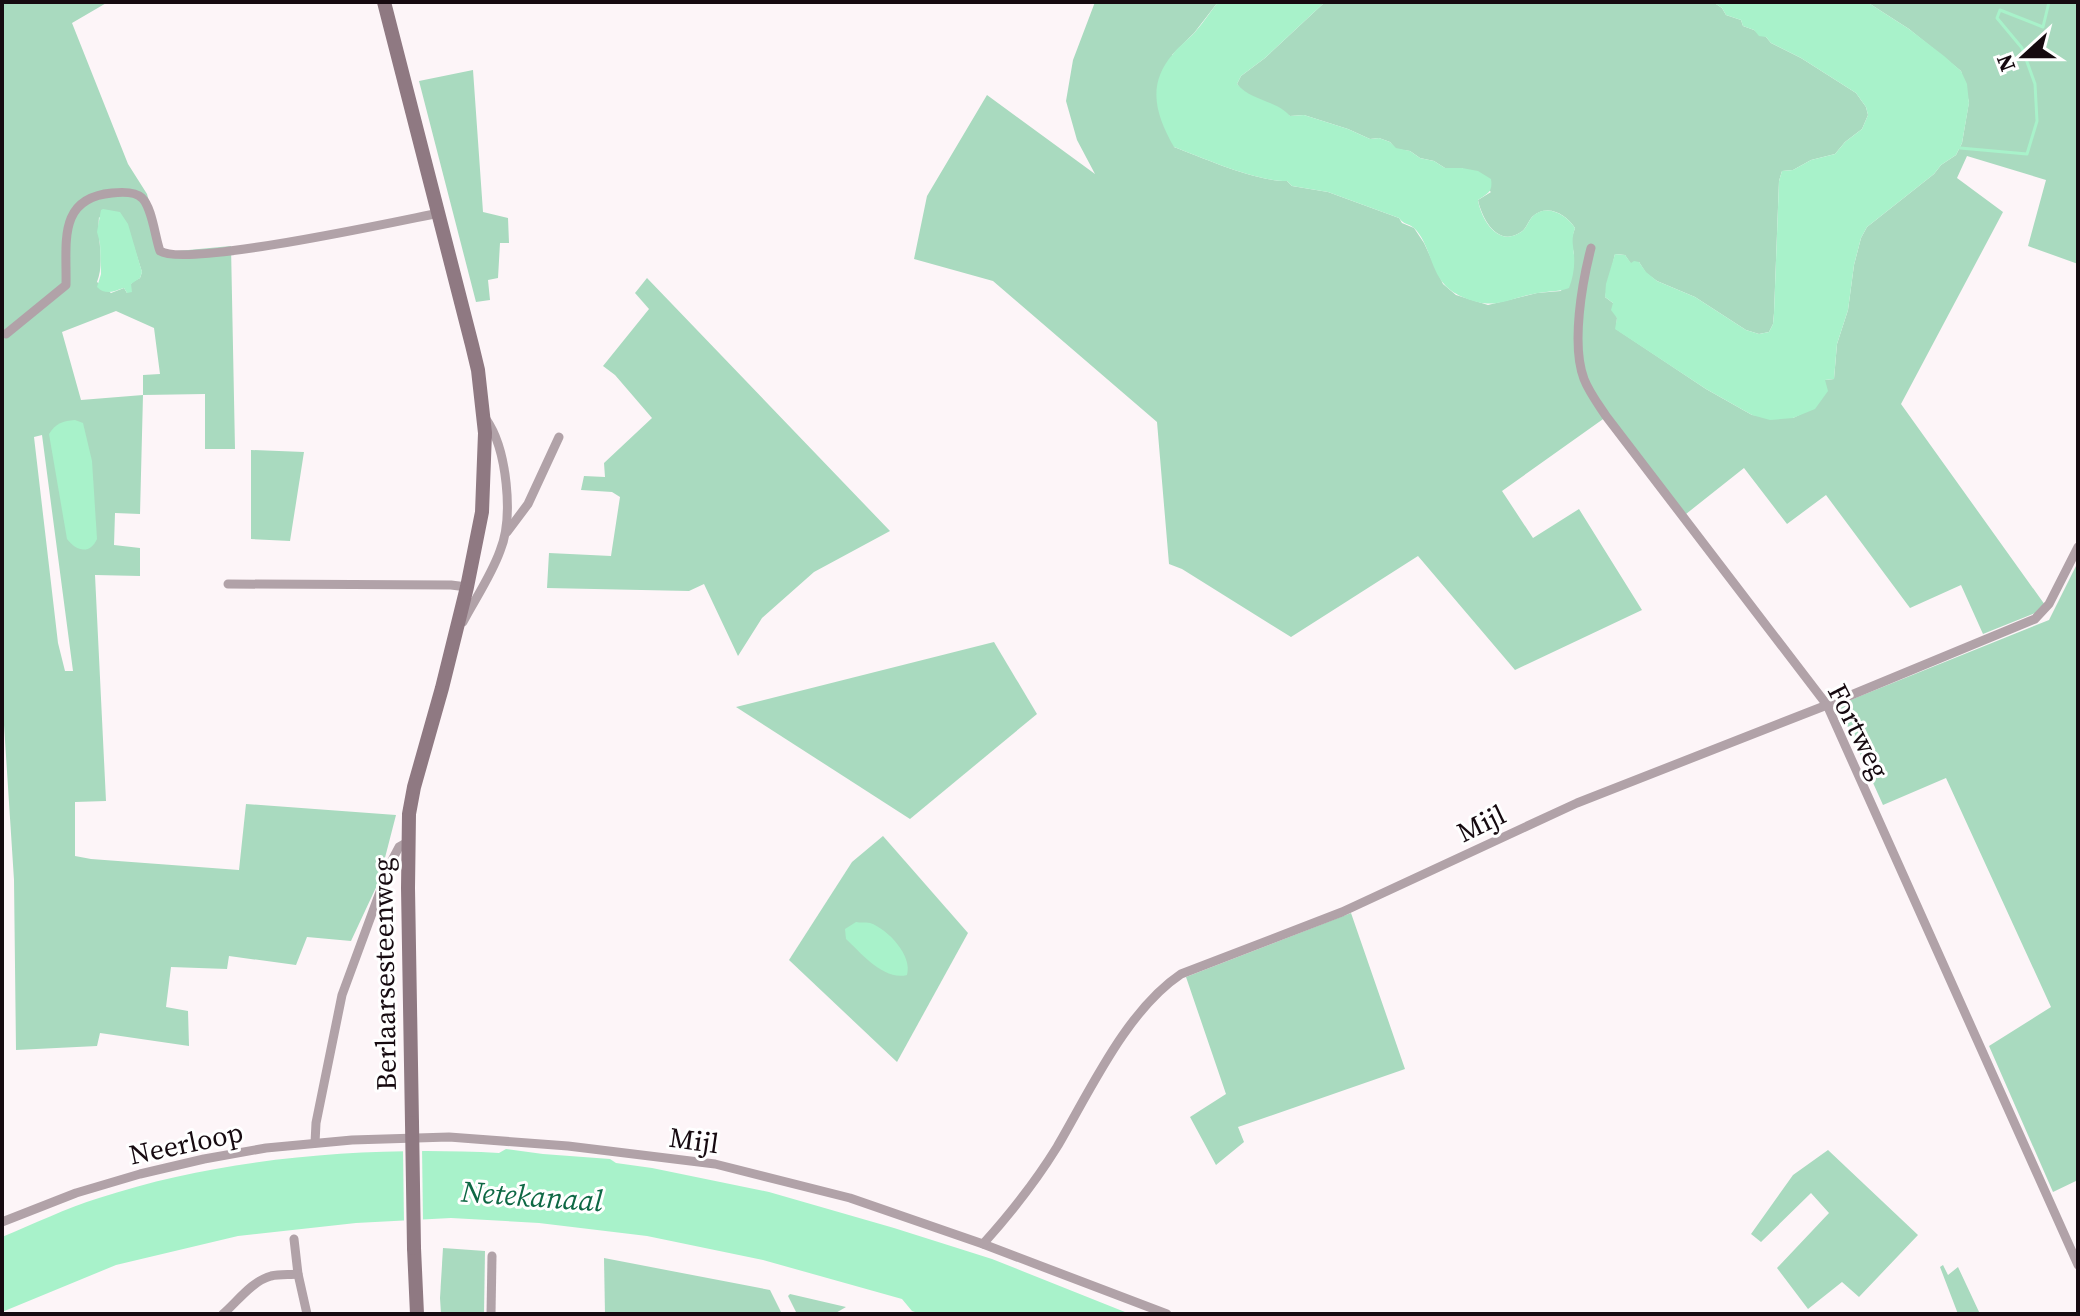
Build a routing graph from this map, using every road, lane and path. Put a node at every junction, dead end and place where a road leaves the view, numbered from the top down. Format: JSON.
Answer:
{"nodes":[{"id":1,"x":384,"y":2,"type":"edge"},
{"id":2,"x":439,"y":213,"type":"junction"},
{"id":3,"x":1591,"y":248,"type":"dead end"},
{"id":4,"x":6,"y":334,"type":"dead end"},
{"id":5,"x":484,"y":417,"type":"junction"},
{"id":6,"x":559,"y":437,"type":"dead end"},
{"id":7,"x":505,"y":534,"type":"junction"},
{"id":8,"x":2078,"y":547,"type":"edge"},
{"id":9,"x":228,"y":584,"type":"dead end"},
{"id":10,"x":467,"y":587,"type":"junction"},
{"id":11,"x":454,"y":638,"type":"junction"},
{"id":12,"x":1827,"y":705,"type":"junction"},
{"id":13,"x":408,"y":842,"type":"junction"},
{"id":14,"x":387,"y":1138,"type":"joint"},
{"id":15,"x":315,"y":1143,"type":"junction"},
{"id":16,"x":2,"y":1222,"type":"edge"},
{"id":17,"x":294,"y":1239,"type":"dead end"},
{"id":18,"x":983,"y":1244,"type":"junction"},
{"id":19,"x":492,"y":1256,"type":"dead end"},
{"id":20,"x":2078,"y":1265,"type":"edge"},
{"id":21,"x":298,"y":1274,"type":"junction"},
{"id":22,"x":223,"y":1314,"type":"edge"},
{"id":23,"x":307,"y":1314,"type":"edge"},
{"id":24,"x":417,"y":1314,"type":"edge"},
{"id":25,"x":491,"y":1314,"type":"edge"},
{"id":26,"x":1167,"y":1314,"type":"edge"}],
"edges":[{"from":1,"to":2,"type":"street","name":"Berlaarsesteenweg"},
{"from":2,"to":4,"type":"street"},
{"from":2,"to":5,"type":"street","name":"Berlaarsesteenweg"},
{"from":3,"to":12,"type":"street","name":"Fortweg"},
{"from":5,"to":7,"type":"street","name":"Berlaarsesteenweg"},
{"from":5,"to":10,"type":"street","name":"Berlaarsesteenweg"},
{"from":6,"to":7,"type":"street","name":"Berlaarsesteenweg"},
{"from":7,"to":11,"type":"street","name":"Berlaarsesteenweg"},
{"from":8,"to":12,"type":"street","name":"Mijl"},
{"from":9,"to":10,"type":"street"},
{"from":10,"to":11,"type":"street","name":"Berlaarsesteenweg"},
{"from":11,"to":13,"type":"street","name":"Berlaarsesteenweg"},
{"from":12,"to":18,"type":"street","name":"Mijl"},
{"from":12,"to":20,"type":"street","name":"Fortweg"},
{"from":13,"to":15,"type":"street"},
{"from":13,"to":24,"type":"street","name":"Berlaarsesteenweg","bridge":true},
{"from":14,"to":15,"type":"street","name":"Neerloop"},
{"from":14,"to":18,"type":"street","name":"Mijl"},
{"from":15,"to":16,"type":"street","name":"Neerloop"},
{"from":17,"to":21,"type":"street"},
{"from":18,"to":26,"type":"street","name":"Mijl"},
{"from":19,"to":25,"type":"street"},
{"from":21,"to":22,"type":"street"},
{"from":21,"to":23,"type":"street"}]}
